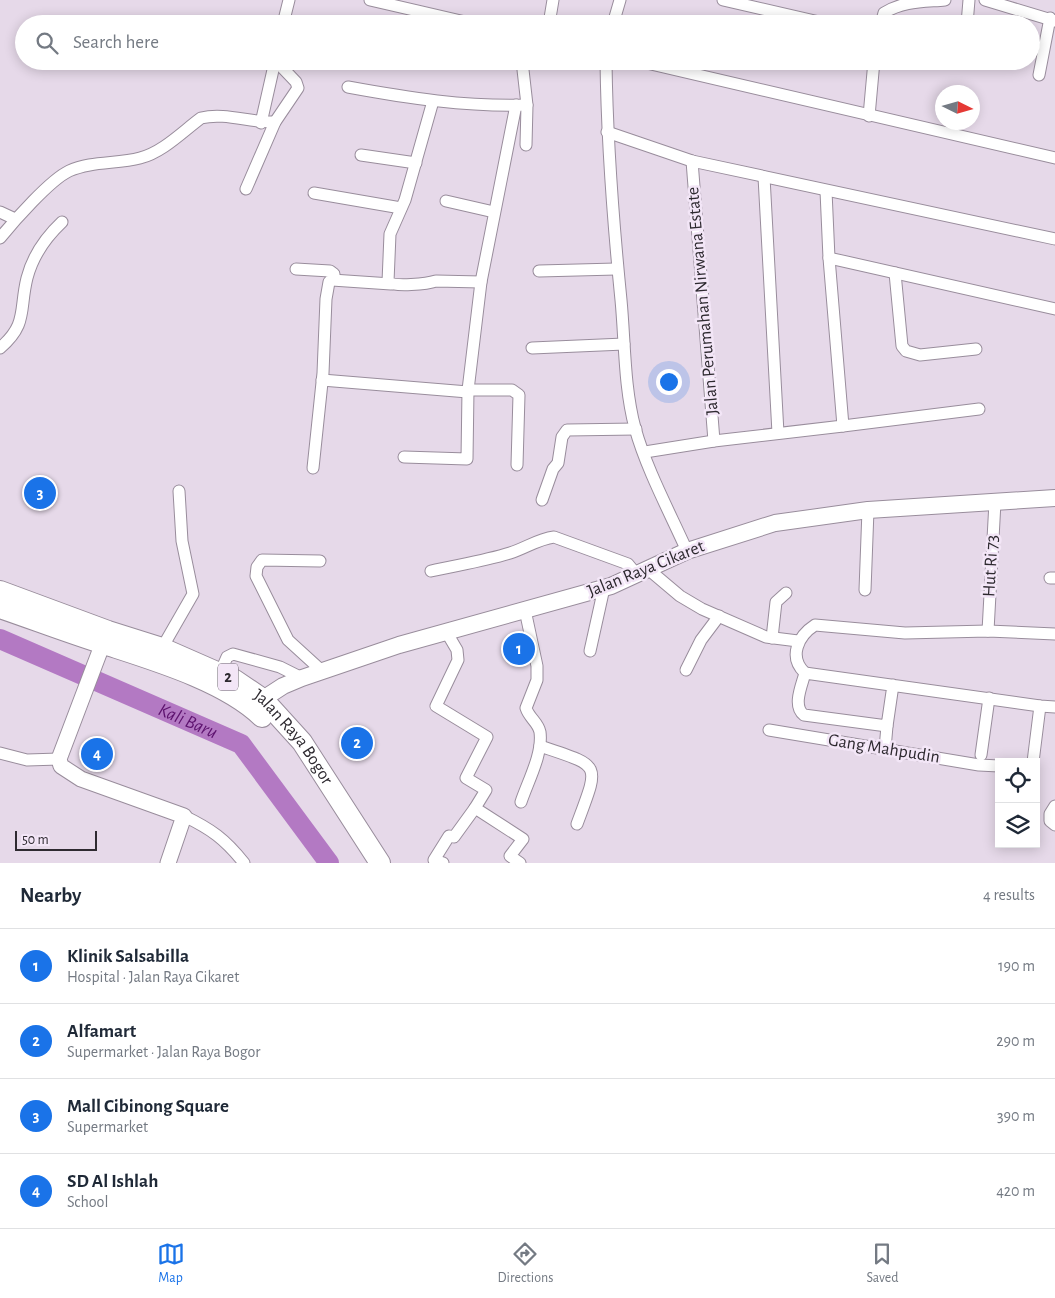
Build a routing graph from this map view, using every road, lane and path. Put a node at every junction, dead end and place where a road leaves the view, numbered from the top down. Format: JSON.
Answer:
{"nodes":[{"id":1,"x":288,"y":0,"type":"edge"},
{"id":2,"x":370,"y":0,"type":"edge"},
{"id":3,"x":553,"y":0,"type":"edge"},
{"id":4,"x":620,"y":0,"type":"edge"},
{"id":5,"x":723,"y":0,"type":"edge"},
{"id":6,"x":945,"y":0,"type":"edge"},
{"id":7,"x":969,"y":0,"type":"edge"},
{"id":8,"x":985,"y":0,"type":"edge"},
{"id":9,"x":407,"y":4,"type":"edge"},
{"id":10,"x":285,"y":15,"type":"edge"},
{"id":11,"x":444,"y":15,"type":"edge"},
{"id":12,"x":550,"y":15,"type":"edge"},
{"id":13,"x":616,"y":15,"type":"edge"},
{"id":14,"x":789,"y":15,"type":"edge"},
{"id":15,"x":883,"y":15,"type":"edge"},
{"id":16,"x":968,"y":15,"type":"edge"},
{"id":17,"x":1038,"y":15,"type":"edge"},
{"id":18,"x":1052,"y":19,"type":"edge"},
{"id":19,"x":274,"y":70,"type":"edge"},
{"id":20,"x":285,"y":70,"type":"edge"},
{"id":21,"x":522,"y":70,"type":"edge"},
{"id":22,"x":606,"y":70,"type":"edge"},
{"id":23,"x":676,"y":70,"type":"edge"},
{"id":24,"x":873,"y":70,"type":"edge"},
{"id":25,"x":1039,"y":75,"type":"dead end"},
{"id":26,"x":348,"y":87,"type":"dead end"},
{"id":27,"x":433,"y":101,"type":"junction"},
{"id":28,"x":522,"y":105,"type":"junction"},
{"id":29,"x":869,"y":116,"type":"junction"},
{"id":30,"x":275,"y":122,"type":"junction"},
{"id":31,"x":261,"y":123,"type":"junction"},
{"id":32,"x":607,"y":132,"type":"junction"},
{"id":33,"x":526,"y":146,"type":"dead end"},
{"id":34,"x":361,"y":155,"type":"dead end"},
{"id":35,"x":1055,"y":158,"type":"edge"},
{"id":36,"x":692,"y":162,"type":"junction"},
{"id":37,"x":416,"y":163,"type":"junction"},
{"id":38,"x":764,"y":177,"type":"junction"},
{"id":39,"x":246,"y":190,"type":"dead end"},
{"id":40,"x":826,"y":191,"type":"junction"},
{"id":41,"x":314,"y":193,"type":"dead end"},
{"id":42,"x":446,"y":201,"type":"dead end"},
{"id":43,"x":401,"y":208,"type":"junction"},
{"id":44,"x":0,"y":212,"type":"edge"},
{"id":45,"x":494,"y":212,"type":"junction"},
{"id":46,"x":15,"y":219,"type":"junction"},
{"id":47,"x":62,"y":222,"type":"dead end"},
{"id":48,"x":0,"y":238,"type":"edge"},
{"id":49,"x":1055,"y":239,"type":"edge"},
{"id":50,"x":829,"y":258,"type":"junction"},
{"id":51,"x":296,"y":269,"type":"dead end"},
{"id":52,"x":616,"y":269,"type":"junction"},
{"id":53,"x":539,"y":271,"type":"dead end"},
{"id":54,"x":895,"y":273,"type":"junction"},
{"id":55,"x":332,"y":280,"type":"junction"},
{"id":56,"x":481,"y":282,"type":"junction"},
{"id":57,"x":391,"y":284,"type":"junction"},
{"id":58,"x":1055,"y":309,"type":"edge"},
{"id":59,"x":624,"y":344,"type":"junction"},
{"id":60,"x":0,"y":348,"type":"edge"},
{"id":61,"x":532,"y":348,"type":"dead end"},
{"id":62,"x":976,"y":349,"type":"dead end"},
{"id":63,"x":322,"y":380,"type":"junction"},
{"id":64,"x":468,"y":391,"type":"junction"},
{"id":65,"x":978,"y":409,"type":"dead end"},
{"id":66,"x":843,"y":426,"type":"junction"},
{"id":67,"x":636,"y":430,"type":"junction"},
{"id":68,"x":778,"y":433,"type":"junction"},
{"id":69,"x":714,"y":441,"type":"junction"},
{"id":70,"x":645,"y":452,"type":"junction"},
{"id":71,"x":404,"y":457,"type":"dead end"},
{"id":72,"x":517,"y":465,"type":"dead end"},
{"id":73,"x":313,"y":468,"type":"dead end"},
{"id":74,"x":179,"y":492,"type":"dead end"},
{"id":75,"x":1055,"y":498,"type":"edge"},
{"id":76,"x":542,"y":500,"type":"dead end"},
{"id":77,"x":995,"y":502,"type":"junction"},
{"id":78,"x":868,"y":510,"type":"junction"},
{"id":79,"x":687,"y":550,"type":"junction"},
{"id":80,"x":320,"y":560,"type":"dead end"},
{"id":81,"x":431,"y":571,"type":"dead end"},
{"id":82,"x":642,"y":572,"type":"junction"},
{"id":83,"x":604,"y":588,"type":"junction"},
{"id":84,"x":866,"y":590,"type":"dead end"},
{"id":85,"x":0,"y":592,"type":"edge"},
{"id":86,"x":786,"y":593,"type":"dead end"},
{"id":87,"x":0,"y":608,"type":"edge"},
{"id":88,"x":525,"y":610,"type":"junction"},
{"id":89,"x":719,"y":616,"type":"junction"},
{"id":90,"x":988,"y":631,"type":"junction"},
{"id":91,"x":447,"y":633,"type":"junction"},
{"id":92,"x":1055,"y":634,"type":"edge"},
{"id":93,"x":105,"y":637,"type":"junction"},
{"id":94,"x":772,"y":638,"type":"junction"},
{"id":95,"x":798,"y":641,"type":"junction"},
{"id":96,"x":162,"y":648,"type":"junction"},
{"id":97,"x":590,"y":651,"type":"dead end"},
{"id":98,"x":686,"y":670,"type":"dead end"},
{"id":99,"x":322,"y":671,"type":"junction"},
{"id":100,"x":220,"y":673,"type":"junction"},
{"id":101,"x":805,"y":673,"type":"junction"},
{"id":102,"x":302,"y":678,"type":"junction"},
{"id":103,"x":893,"y":685,"type":"junction"},
{"id":104,"x":989,"y":698,"type":"junction"},
{"id":105,"x":259,"y":704,"type":"junction"},
{"id":106,"x":1040,"y":706,"type":"junction"},
{"id":107,"x":1055,"y":707,"type":"edge"},
{"id":108,"x":887,"y":726,"type":"junction"},
{"id":109,"x":769,"y":730,"type":"dead end"},
{"id":110,"x":540,"y":746,"type":"junction"},
{"id":111,"x":885,"y":749,"type":"junction"},
{"id":112,"x":0,"y":752,"type":"edge"},
{"id":113,"x":981,"y":755,"type":"dead end"},
{"id":114,"x":1034,"y":758,"type":"edge"},
{"id":115,"x":59,"y":759,"type":"junction"},
{"id":116,"x":995,"y":766,"type":"edge"},
{"id":117,"x":521,"y":802,"type":"dead end"},
{"id":118,"x":1055,"y":806,"type":"edge"},
{"id":119,"x":476,"y":808,"type":"junction"},
{"id":120,"x":184,"y":816,"type":"junction"},
{"id":121,"x":577,"y":824,"type":"dead end"},
{"id":122,"x":1055,"y":826,"type":"edge"},
{"id":123,"x":507,"y":860,"type":"edge"},
{"id":124,"x":168,"y":863,"type":"edge"},
{"id":125,"x":244,"y":863,"type":"edge"},
{"id":126,"x":366,"y":863,"type":"edge"},
{"id":127,"x":380,"y":863,"type":"edge"},
{"id":128,"x":443,"y":863,"type":"edge"},
{"id":129,"x":520,"y":863,"type":"edge"}],
"edges":[{"from":1,"to":10,"type":"street"},
{"from":2,"to":9,"type":"street"},
{"from":3,"to":12,"type":"street"},
{"from":4,"to":13,"type":"street"},
{"from":5,"to":14,"type":"street"},
{"from":6,"to":15,"type":"street"},
{"from":7,"to":16,"type":"street"},
{"from":8,"to":17,"type":"street"},
{"from":9,"to":11,"type":"street"},
{"from":18,"to":25,"type":"street"},
{"from":19,"to":31,"type":"street"},
{"from":20,"to":30,"type":"street"},
{"from":21,"to":28,"type":"street"},
{"from":22,"to":32,"type":"street"},
{"from":23,"to":29,"type":"street"},
{"from":24,"to":29,"type":"street"},
{"from":26,"to":27,"type":"street"},
{"from":27,"to":28,"type":"street"},
{"from":27,"to":37,"type":"street"},
{"from":28,"to":33,"type":"street"},
{"from":28,"to":45,"type":"street"},
{"from":29,"to":35,"type":"street"},
{"from":30,"to":31,"type":"street"},
{"from":30,"to":39,"type":"street"},
{"from":31,"to":46,"type":"street"},
{"from":32,"to":36,"type":"street","name":"Jalan Perumahan Nirwana Estate"},
{"from":32,"to":52,"type":"street"},
{"from":34,"to":37,"type":"street"},
{"from":36,"to":38,"type":"street","name":"Jalan Perumahan Nirwana Estate"},
{"from":36,"to":69,"type":"street","name":"Jalan Perumahan Nirwana Estate"},
{"from":37,"to":43,"type":"street"},
{"from":38,"to":40,"type":"street","name":"Jalan Perumahan Nirwana Estate"},
{"from":38,"to":68,"type":"street"},
{"from":40,"to":49,"type":"street","name":"Jalan Perumahan Nirwana Estate"},
{"from":40,"to":50,"type":"street"},
{"from":41,"to":43,"type":"street"},
{"from":42,"to":45,"type":"street"},
{"from":43,"to":57,"type":"street"},
{"from":44,"to":46,"type":"street"},
{"from":45,"to":56,"type":"street"},
{"from":46,"to":48,"type":"street"},
{"from":47,"to":60,"type":"street"},
{"from":50,"to":54,"type":"street"},
{"from":50,"to":66,"type":"street"},
{"from":51,"to":55,"type":"street"},
{"from":52,"to":53,"type":"street"},
{"from":52,"to":59,"type":"street"},
{"from":54,"to":58,"type":"street"},
{"from":54,"to":62,"type":"street"},
{"from":55,"to":57,"type":"street"},
{"from":55,"to":63,"type":"street"},
{"from":56,"to":57,"type":"street"},
{"from":56,"to":64,"type":"street"},
{"from":59,"to":61,"type":"street"},
{"from":59,"to":67,"type":"street"},
{"from":63,"to":64,"type":"street"},
{"from":63,"to":73,"type":"street"},
{"from":64,"to":71,"type":"street"},
{"from":64,"to":72,"type":"street"},
{"from":65,"to":66,"type":"street","name":"Jalan Perumahan Nirwana Estate"},
{"from":66,"to":68,"type":"street","name":"Jalan Perumahan Nirwana Estate"},
{"from":67,"to":70,"type":"street"},
{"from":67,"to":76,"type":"street"},
{"from":68,"to":69,"type":"street","name":"Jalan Perumahan Nirwana Estate"},
{"from":69,"to":70,"type":"street","name":"Jalan Perumahan Nirwana Estate"},
{"from":70,"to":79,"type":"street"},
{"from":74,"to":96,"type":"street"},
{"from":75,"to":77,"type":"main road","name":"Jalan Raya Cikaret"},
{"from":77,"to":78,"type":"main road","name":"Jalan Raya Cikaret"},
{"from":77,"to":90,"type":"street","name":"Hut Ri 73"},
{"from":78,"to":79,"type":"main road","name":"Jalan Raya Cikaret"},
{"from":78,"to":84,"type":"street"},
{"from":79,"to":82,"type":"main road","name":"Jalan Raya Cikaret"},
{"from":80,"to":99,"type":"street"},
{"from":81,"to":82,"type":"street"},
{"from":82,"to":83,"type":"main road","name":"Jalan Raya Cikaret"},
{"from":82,"to":89,"type":"street"},
{"from":83,"to":88,"type":"main road","name":"Jalan Raya Cikaret"},
{"from":83,"to":97,"type":"street"},
{"from":85,"to":93,"type":"highway","name":"Jalan Raya Bogor","number":"2"},
{"from":86,"to":94,"type":"street"},
{"from":87,"to":93,"type":"highway","name":"Jalan Raya Bogor","number":"2"},
{"from":88,"to":91,"type":"main road","name":"Jalan Raya Cikaret"},
{"from":88,"to":110,"type":"street"},
{"from":89,"to":94,"type":"street"},
{"from":89,"to":98,"type":"street"},
{"from":90,"to":92,"type":"street"},
{"from":90,"to":95,"type":"street"},
{"from":91,"to":99,"type":"main road","name":"Jalan Raya Cikaret"},
{"from":91,"to":119,"type":"street"},
{"from":93,"to":96,"type":"highway","name":"Jalan Raya Bogor","number":"2"},
{"from":93,"to":105,"type":"highway","name":"Jalan Raya Bogor","number":"2"},
{"from":93,"to":115,"type":"street"},
{"from":94,"to":95,"type":"street"},
{"from":95,"to":101,"type":"street"},
{"from":96,"to":100,"type":"highway","name":"Jalan Raya Bogor","number":"2"},
{"from":99,"to":102,"type":"main road","name":"Jalan Raya Cikaret"},
{"from":100,"to":102,"type":"street"},
{"from":100,"to":105,"type":"highway","name":"Jalan Raya Bogor","number":"2"},
{"from":101,"to":103,"type":"street"},
{"from":101,"to":108,"type":"street"},
{"from":102,"to":105,"type":"main road","name":"Jalan Raya Cikaret"},
{"from":103,"to":104,"type":"street"},
{"from":103,"to":108,"type":"street"},
{"from":104,"to":106,"type":"street"},
{"from":104,"to":113,"type":"street"},
{"from":105,"to":126,"type":"highway","name":"Jalan Raya Bogor","number":"2"},
{"from":105,"to":127,"type":"highway","name":"Jalan Raya Bogor","number":"2"},
{"from":106,"to":107,"type":"street"},
{"from":106,"to":114,"type":"street"},
{"from":108,"to":111,"type":"street"},
{"from":109,"to":111,"type":"street","name":"Gang Mahpudin"},
{"from":110,"to":117,"type":"street"},
{"from":110,"to":121,"type":"street"},
{"from":111,"to":116,"type":"street","name":"Gang Mahpudin"},
{"from":112,"to":115,"type":"street"},
{"from":115,"to":120,"type":"street"},
{"from":118,"to":122,"type":"street"},
{"from":119,"to":123,"type":"street"},
{"from":119,"to":128,"type":"street"},
{"from":120,"to":124,"type":"street"},
{"from":120,"to":125,"type":"street"},
{"from":123,"to":129,"type":"street"}]}
